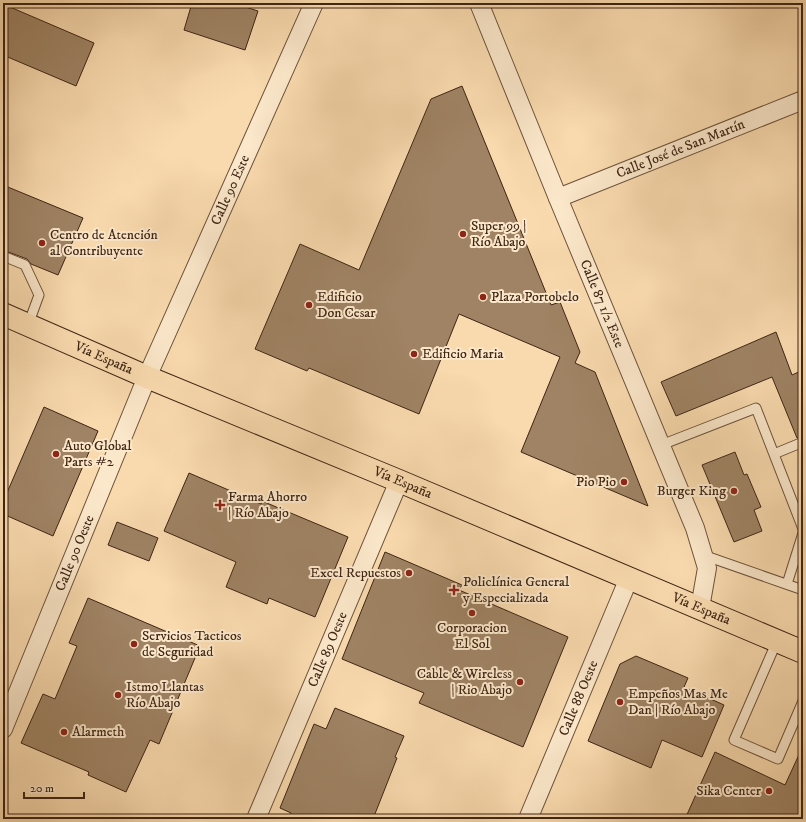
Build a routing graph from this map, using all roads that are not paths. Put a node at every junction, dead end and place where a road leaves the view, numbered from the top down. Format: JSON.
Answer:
{"nodes":[{"id":1,"x":314,"y":3,"type":"edge"},
{"id":2,"x":479,"y":3,"type":"edge"},
{"id":3,"x":803,"y":100,"type":"edge"},
{"id":4,"x":558,"y":198,"type":"junction"},
{"id":5,"x":3,"y":256,"type":"edge"},
{"id":6,"x":3,"y":314,"type":"edge"},
{"id":7,"x":28,"y":324,"type":"junction"},
{"id":8,"x":147,"y":377,"type":"junction"},
{"id":9,"x":803,"y":442,"type":"edge"},
{"id":10,"x":661,"y":445,"type":"junction"},
{"id":11,"x":774,"y":454,"type":"junction"},
{"id":12,"x":399,"y":481,"type":"junction"},
{"id":13,"x":803,"y":529,"type":"edge"},
{"id":14,"x":803,"y":533,"type":"edge"},
{"id":15,"x":702,"y":555,"type":"junction"},
{"id":16,"x":629,"y":578,"type":"junction"},
{"id":17,"x":786,"y":584,"type":"junction"},
{"id":18,"x":803,"y":590,"type":"edge"},
{"id":19,"x":700,"y":608,"type":"junction"},
{"id":20,"x":777,"y":640,"type":"junction"},
{"id":21,"x":803,"y":652,"type":"edge"},
{"id":22,"x":803,"y":700,"type":"edge"},
{"id":23,"x":3,"y":729,"type":"edge"},
{"id":24,"x":256,"y":819,"type":"edge"},
{"id":25,"x":528,"y":819,"type":"edge"}],
"edges":[{"from":1,"to":8,"type":"street","name":"Calle 90 Este"},
{"from":2,"to":4,"type":"street","name":"Calle 87 1/2 Este"},
{"from":3,"to":4,"type":"street","name":"Calle José de San Martín"},
{"from":4,"to":10,"type":"street","name":"Calle 87 1/2 Este"},
{"from":5,"to":7,"type":"lane"},
{"from":6,"to":7,"type":"main road","name":"Vía España"},
{"from":7,"to":8,"type":"main road","name":"Vía España"},
{"from":8,"to":12,"type":"main road","name":"Vía España"},
{"from":8,"to":23,"type":"street","name":"Calle 90 Oeste"},
{"from":9,"to":11,"type":"lane"},
{"from":10,"to":11,"type":"lane"},
{"from":10,"to":15,"type":"street","name":"Calle 87 1/2 Este"},
{"from":11,"to":13,"type":"lane"},
{"from":12,"to":16,"type":"main road","name":"Vía España"},
{"from":12,"to":24,"type":"street","name":"Calle 89 Oeste"},
{"from":14,"to":17,"type":"lane"},
{"from":15,"to":17,"type":"lane"},
{"from":15,"to":19,"type":"street","name":"Calle 87 1/2 Este"},
{"from":16,"to":19,"type":"main road","name":"Vía España"},
{"from":16,"to":25,"type":"street","name":"Calle 88 Oeste"},
{"from":17,"to":18,"type":"lane"},
{"from":19,"to":20,"type":"main road","name":"Vía España"},
{"from":20,"to":21,"type":"main road","name":"Vía España"},
{"from":20,"to":22,"type":"lane"}]}
